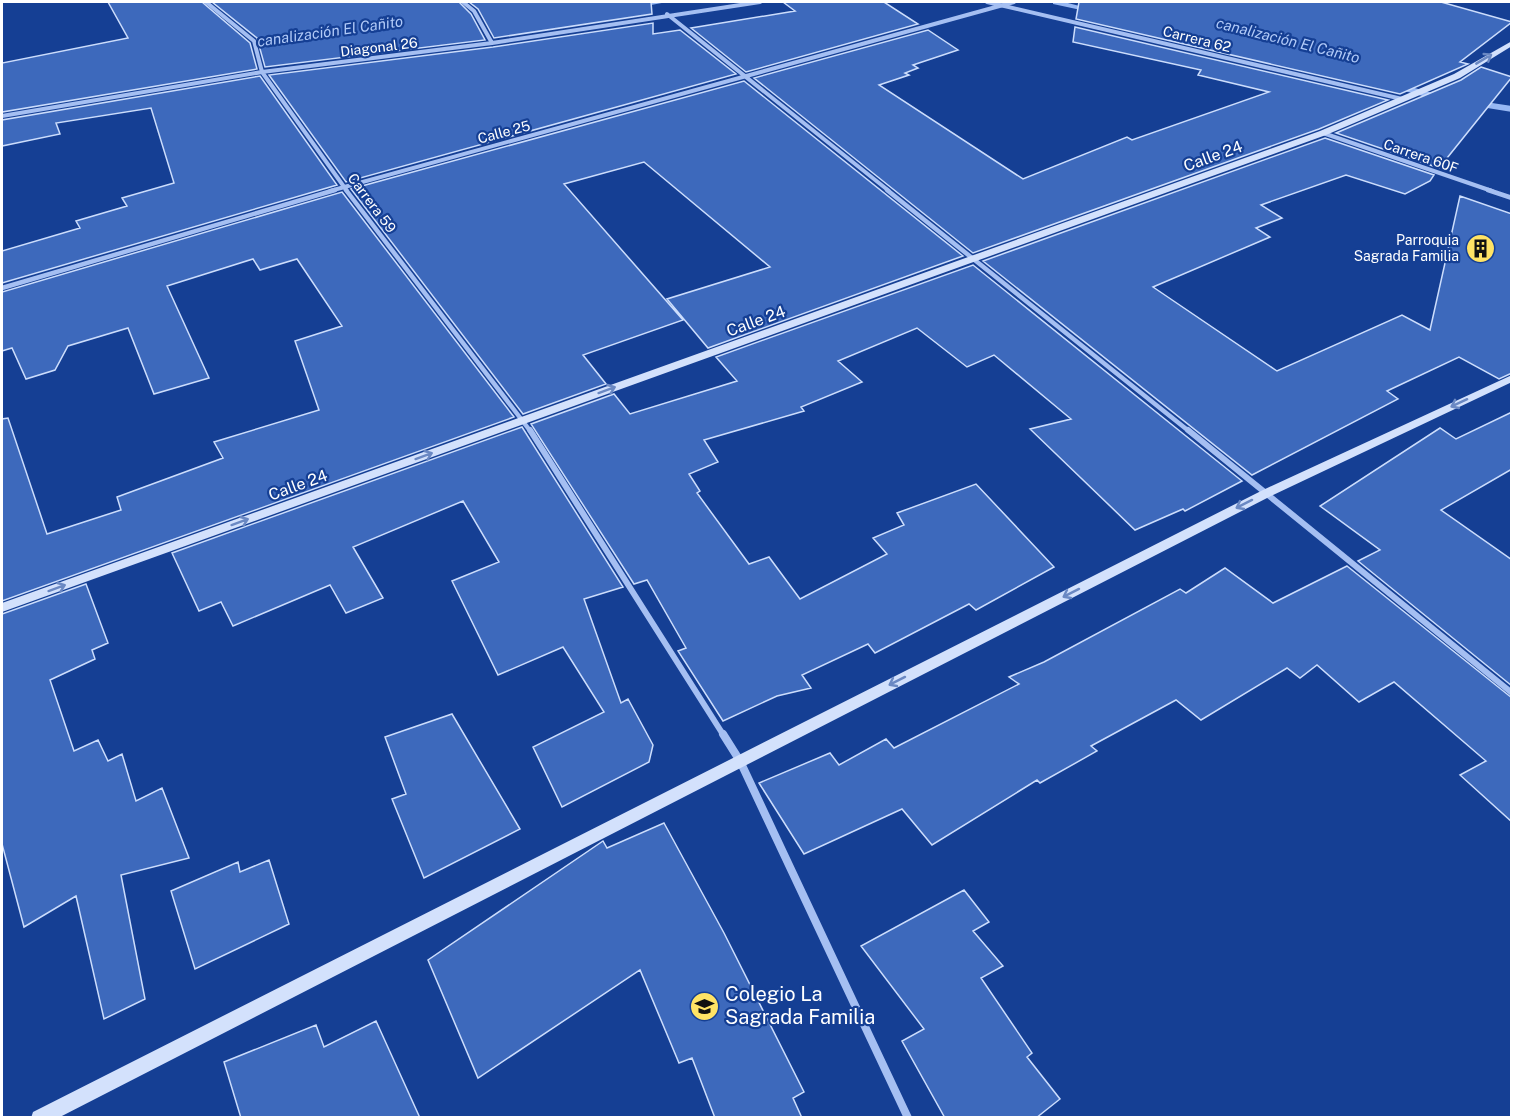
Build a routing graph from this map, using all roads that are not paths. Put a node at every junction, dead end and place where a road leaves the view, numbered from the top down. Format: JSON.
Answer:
{"nodes":[{"id":1,"x":206,"y":2,"type":"edge"},
{"id":2,"x":463,"y":2,"type":"edge"},
{"id":3,"x":760,"y":2,"type":"edge"},
{"id":4,"x":987,"y":2,"type":"edge"},
{"id":5,"x":1014,"y":2,"type":"edge"},
{"id":6,"x":1004,"y":4,"type":"junction"},
{"id":7,"x":667,"y":14,"type":"junction"},
{"id":8,"x":492,"y":41,"type":"junction"},
{"id":9,"x":1512,"y":43,"type":"edge"},
{"id":10,"x":262,"y":70,"type":"junction"},
{"id":11,"x":747,"y":76,"type":"junction"},
{"id":12,"x":1406,"y":98,"type":"junction"},
{"id":13,"x":2,"y":116,"type":"edge"},
{"id":14,"x":1323,"y":133,"type":"junction"},
{"id":15,"x":344,"y":187,"type":"junction"},
{"id":16,"x":1512,"y":198,"type":"edge"},
{"id":17,"x":974,"y":258,"type":"junction"},
{"id":18,"x":2,"y":288,"type":"edge"},
{"id":19,"x":1512,"y":378,"type":"edge"},
{"id":20,"x":524,"y":421,"type":"junction"},
{"id":21,"x":1267,"y":493,"type":"junction"},
{"id":22,"x":2,"y":608,"type":"edge"},
{"id":23,"x":1512,"y":693,"type":"edge"},
{"id":24,"x":740,"y":761,"type":"junction"},
{"id":25,"x":39,"y":1118,"type":"edge"},
{"id":26,"x":908,"y":1118,"type":"edge"}],
"edges":[{"from":1,"to":10,"type":"street","name":"Carrera 59"},
{"from":2,"to":8,"type":"street"},
{"from":3,"to":7,"type":"street","name":"Diagonal 26"},
{"from":4,"to":6,"type":"street","name":"Carrera 62"},
{"from":5,"to":6,"type":"street","name":"Calle 25"},
{"from":6,"to":11,"type":"street","name":"Calle 25"},
{"from":6,"to":12,"type":"street","name":"Carrera 62"},
{"from":7,"to":8,"type":"street","name":"Diagonal 26"},
{"from":7,"to":11,"type":"street"},
{"from":8,"to":10,"type":"street","name":"Diagonal 26"},
{"from":12,"to":9,"type":"main road","name":"Calle 24","one_way":true},
{"from":10,"to":13,"type":"street","name":"Diagonal 26"},
{"from":10,"to":15,"type":"street","name":"Carrera 59"},
{"from":11,"to":15,"type":"street","name":"Calle 25"},
{"from":11,"to":17,"type":"street"},
{"from":12,"to":14,"type":"main road","name":"Calle 24"},
{"from":14,"to":16,"type":"street","name":"Carrera 60F"},
{"from":14,"to":17,"type":"main road","name":"Calle 24"},
{"from":15,"to":18,"type":"street","name":"Calle 25"},
{"from":15,"to":20,"type":"street","name":"Carrera 59"},
{"from":20,"to":17,"type":"main road","name":"Calle 24","one_way":true},
{"from":17,"to":21,"type":"street"},
{"from":19,"to":21,"type":"main road","one_way":true},
{"from":22,"to":20,"type":"main road","name":"Calle 24","one_way":true},
{"from":20,"to":24,"type":"street","name":"Carrera 59"},
{"from":21,"to":23,"type":"street"},
{"from":21,"to":24,"type":"main road","one_way":true},
{"from":24,"to":25,"type":"main road"},
{"from":24,"to":26,"type":"street","name":"Carrera 59"}]}
